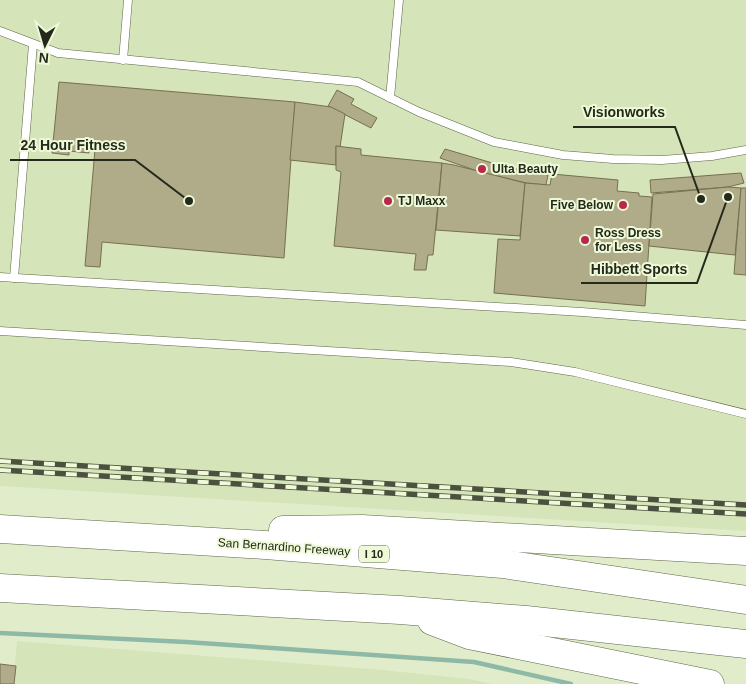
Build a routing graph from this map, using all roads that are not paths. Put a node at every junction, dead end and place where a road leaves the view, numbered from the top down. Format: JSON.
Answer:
{"nodes":[{"id":1,"x":128,"y":0,"type":"edge"},
{"id":2,"x":399,"y":0,"type":"edge"},
{"id":3,"x":0,"y":31,"type":"edge"},
{"id":4,"x":33,"y":44,"type":"junction"},
{"id":5,"x":123,"y":60,"type":"junction"},
{"id":6,"x":390,"y":98,"type":"junction"},
{"id":7,"x":746,"y":150,"type":"edge"},
{"id":8,"x":0,"y":277,"type":"edge"},
{"id":9,"x":14,"y":278,"type":"junction"},
{"id":10,"x":746,"y":325,"type":"edge"},
{"id":11,"x":0,"y":331,"type":"edge"},
{"id":12,"x":746,"y":414,"type":"edge"},
{"id":13,"x":0,"y":529,"type":"edge"},
{"id":14,"x":86,"y":534,"type":"junction"},
{"id":15,"x":746,"y":551,"type":"edge"},
{"id":16,"x":0,"y":588,"type":"edge"},
{"id":17,"x":746,"y":600,"type":"edge"},
{"id":18,"x":400,"y":610,"type":"junction"},
{"id":19,"x":746,"y":644,"type":"edge"},
{"id":20,"x":710,"y":684,"type":"edge"}],
"edges":[{"from":1,"to":5,"type":"lane"},
{"from":2,"to":6,"type":"lane"},
{"from":3,"to":4,"type":"lane"},
{"from":4,"to":5,"type":"lane"},
{"from":4,"to":9,"type":"lane"},
{"from":5,"to":6,"type":"lane"},
{"from":6,"to":7,"type":"lane"},
{"from":8,"to":9,"type":"lane"},
{"from":9,"to":10,"type":"lane"},
{"from":11,"to":12,"type":"lane"},
{"from":13,"to":14,"type":"highway","name":"San Bernardino Freeway","number":"I 10"},
{"from":14,"to":15,"type":"highway"},
{"from":14,"to":17,"type":"highway","name":"San Bernardino Freeway","number":"I 10"},
{"from":16,"to":18,"type":"highway"},
{"from":18,"to":19,"type":"highway"},
{"from":18,"to":20,"type":"highway"}]}
